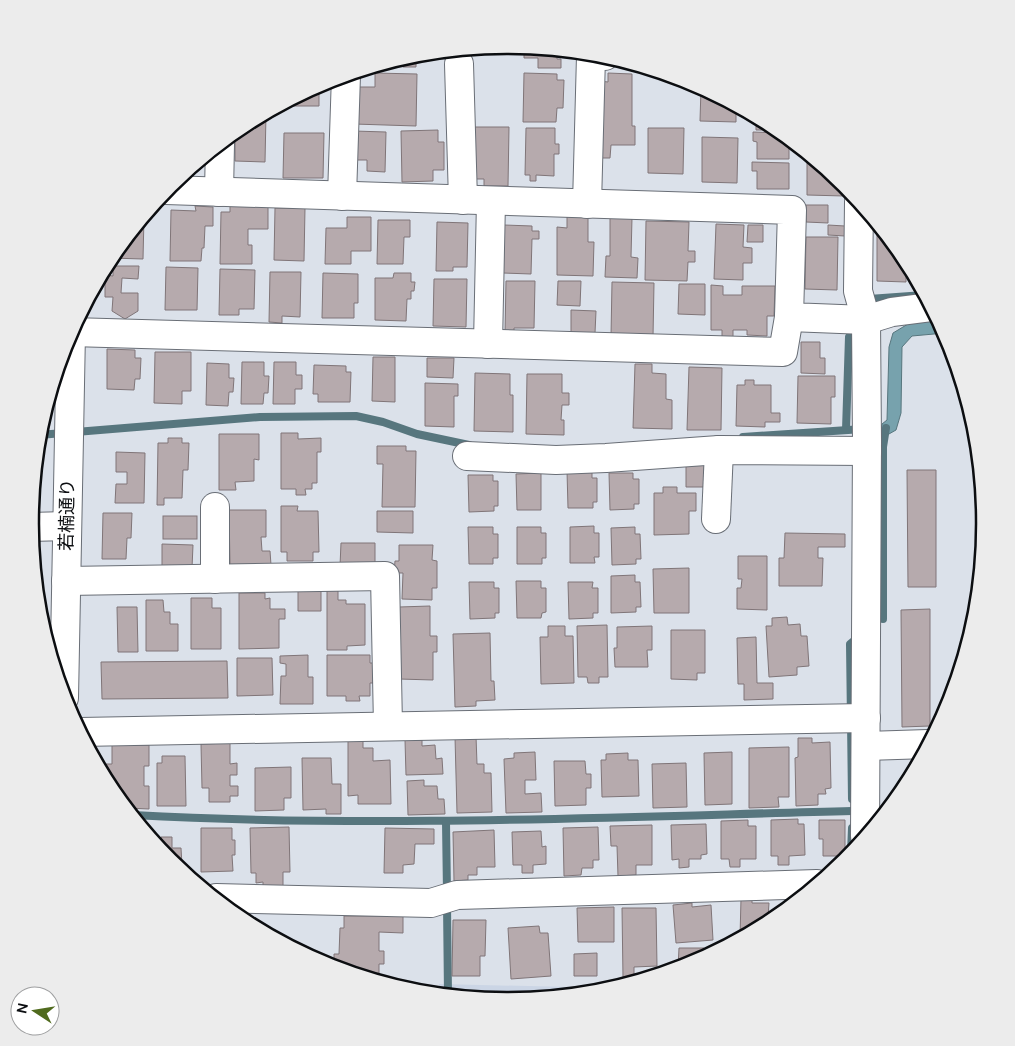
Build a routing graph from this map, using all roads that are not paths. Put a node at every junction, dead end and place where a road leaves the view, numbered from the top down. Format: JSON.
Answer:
{"nodes":[{"id":1,"x":591,"y":62,"type":"edge"},
{"id":2,"x":459,"y":64,"type":"dead end"},
{"id":3,"x":346,"y":83,"type":"edge"},
{"id":4,"x":220,"y":153,"type":"edge"},
{"id":5,"x":178,"y":190,"type":"edge"},
{"id":6,"x":219,"y":192,"type":"junction"},
{"id":7,"x":342,"y":196,"type":"junction"},
{"id":8,"x":463,"y":200,"type":"junction"},
{"id":9,"x":491,"y":200,"type":"junction"},
{"id":10,"x":588,"y":204,"type":"junction"},
{"id":11,"x":859,"y":213,"type":"edge"},
{"id":12,"x":924,"y":308,"type":"edge"},
{"id":13,"x":789,"y":317,"type":"junction"},
{"id":14,"x":866,"y":320,"type":"junction"},
{"id":15,"x":79,"y":332,"type":"edge"},
{"id":16,"x":488,"y":344,"type":"junction"},
{"id":17,"x":71,"y":354,"type":"edge"},
{"id":18,"x":867,"y":438,"type":"junction"},
{"id":19,"x":719,"y":450,"type":"junction"},
{"id":20,"x":467,"y":456,"type":"dead end"},
{"id":21,"x":214,"y":506,"type":"dead end"},
{"id":22,"x":716,"y":519,"type":"dead end"},
{"id":23,"x":67,"y":526,"type":"junction"},
{"id":24,"x":39,"y":527,"type":"edge"},
{"id":25,"x":215,"y":578,"type":"junction"},
{"id":26,"x":66,"y":581,"type":"junction"},
{"id":27,"x":64,"y":675,"type":"edge"},
{"id":28,"x":855,"y":718,"type":"junction"},
{"id":29,"x":388,"y":726,"type":"junction"},
{"id":30,"x":88,"y":732,"type":"edge"},
{"id":31,"x":920,"y":744,"type":"edge"},
{"id":32,"x":866,"y":746,"type":"junction"},
{"id":33,"x":865,"y":826,"type":"edge"},
{"id":34,"x":806,"y":884,"type":"edge"},
{"id":35,"x":229,"y":900,"type":"edge"}],
"edges":[{"from":1,"to":10,"type":"street"},
{"from":2,"to":8,"type":"street"},
{"from":3,"to":7,"type":"street"},
{"from":4,"to":6,"type":"street"},
{"from":5,"to":6,"type":"street"},
{"from":6,"to":7,"type":"street"},
{"from":7,"to":8,"type":"street"},
{"from":8,"to":9,"type":"street"},
{"from":9,"to":10,"type":"street"},
{"from":9,"to":16,"type":"street"},
{"from":10,"to":13,"type":"street"},
{"from":11,"to":14,"type":"street"},
{"from":12,"to":14,"type":"street"},
{"from":13,"to":14,"type":"street"},
{"from":13,"to":16,"type":"street"},
{"from":14,"to":18,"type":"street"},
{"from":15,"to":16,"type":"street"},
{"from":17,"to":23,"type":"street","name":"若楠通り"},
{"from":18,"to":19,"type":"street"},
{"from":18,"to":28,"type":"street"},
{"from":19,"to":20,"type":"street"},
{"from":19,"to":22,"type":"street"},
{"from":21,"to":25,"type":"street"},
{"from":23,"to":24,"type":"street"},
{"from":23,"to":26,"type":"street","name":"若楠通り"},
{"from":25,"to":26,"type":"street"},
{"from":25,"to":29,"type":"street"},
{"from":26,"to":27,"type":"street","name":"若楠通り"},
{"from":28,"to":29,"type":"street"},
{"from":28,"to":32,"type":"street"},
{"from":29,"to":30,"type":"street"},
{"from":31,"to":32,"type":"street"},
{"from":32,"to":33,"type":"street"},
{"from":34,"to":35,"type":"street"}]}
